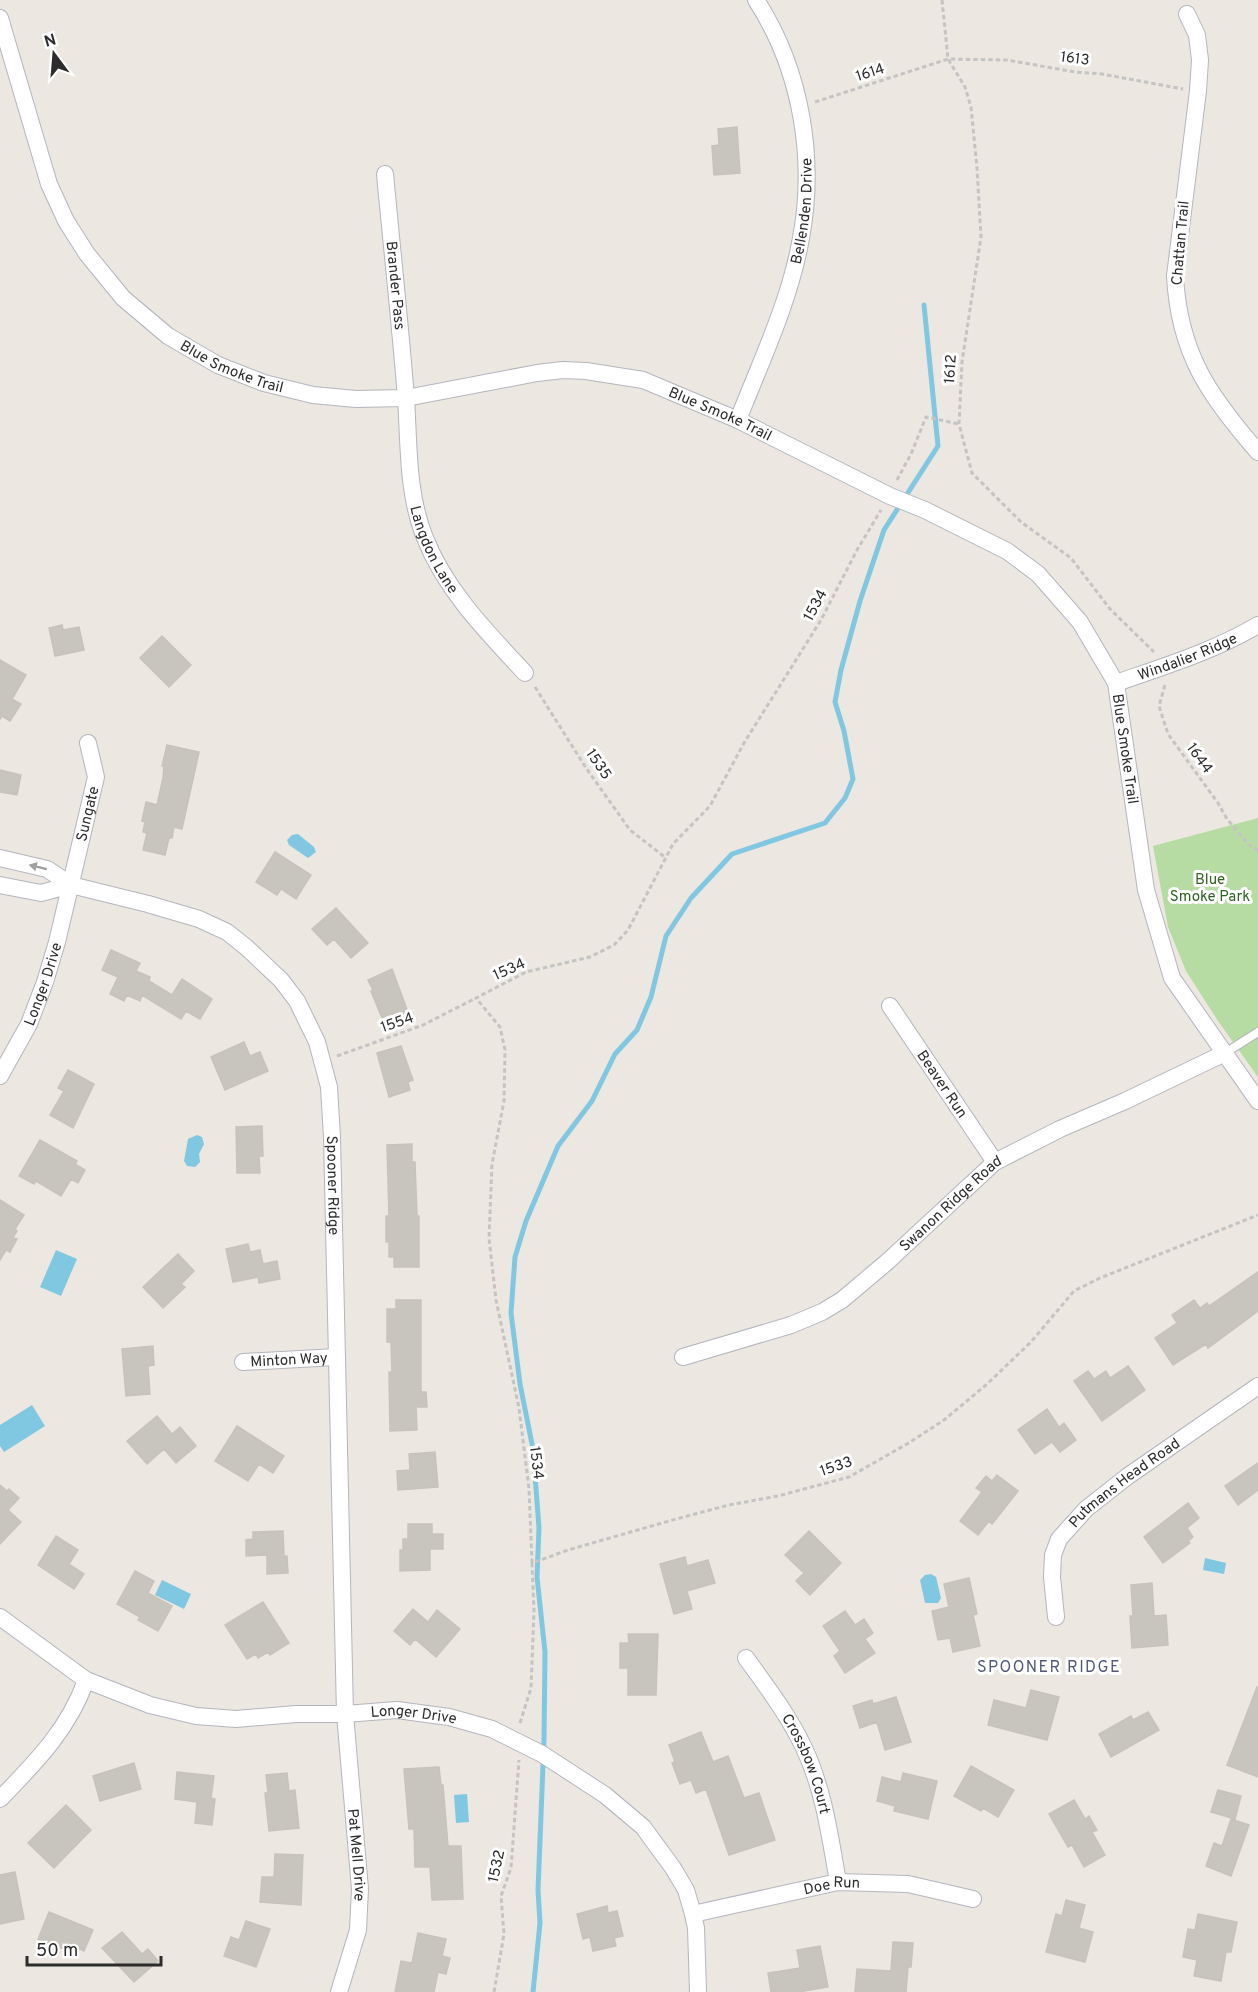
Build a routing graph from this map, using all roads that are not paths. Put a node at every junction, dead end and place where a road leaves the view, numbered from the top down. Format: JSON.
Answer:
{"nodes":[{"id":1,"x":756,"y":0,"type":"edge"},
{"id":2,"x":1187,"y":14,"type":"dead end"},
{"id":3,"x":0,"y":18,"type":"edge"},
{"id":4,"x":385,"y":174,"type":"dead end"},
{"id":5,"x":406,"y":398,"type":"junction"},
{"id":6,"x":738,"y":420,"type":"junction"},
{"id":7,"x":1258,"y":452,"type":"edge"},
{"id":8,"x":1258,"y":625,"type":"edge"},
{"id":9,"x":525,"y":673,"type":"road end"},
{"id":10,"x":1116,"y":683,"type":"junction"},
{"id":11,"x":88,"y":743,"type":"dead end"},
{"id":12,"x":0,"y":858,"type":"edge"},
{"id":13,"x":0,"y":885,"type":"edge"},
{"id":14,"x":71,"y":885,"type":"junction"},
{"id":15,"x":890,"y":1006,"type":"dead end"},
{"id":16,"x":1258,"y":1032,"type":"edge"},
{"id":17,"x":1225,"y":1053,"type":"junction"},
{"id":18,"x":0,"y":1076,"type":"edge"},
{"id":19,"x":1258,"y":1101,"type":"edge"},
{"id":20,"x":995,"y":1162,"type":"junction"},
{"id":21,"x":337,"y":1357,"type":"junction"},
{"id":22,"x":683,"y":1357,"type":"dead end"},
{"id":23,"x":243,"y":1362,"type":"dead end"},
{"id":24,"x":1258,"y":1386,"type":"edge"},
{"id":25,"x":0,"y":1617,"type":"edge"},
{"id":26,"x":1056,"y":1617,"type":"dead end"},
{"id":27,"x":746,"y":1658,"type":"dead end"},
{"id":28,"x":86,"y":1680,"type":"junction"},
{"id":29,"x":345,"y":1714,"type":"junction"},
{"id":30,"x":0,"y":1799,"type":"edge"},
{"id":31,"x":838,"y":1882,"type":"junction"},
{"id":32,"x":973,"y":1899,"type":"dead end"},
{"id":33,"x":693,"y":1914,"type":"junction"},
{"id":34,"x":339,"y":1992,"type":"edge"},
{"id":35,"x":698,"y":1992,"type":"edge"}],
"edges":[{"from":1,"to":6,"type":"street","name":"Bellenden Drive"},
{"from":2,"to":7,"type":"street","name":"Chattan Trail"},
{"from":3,"to":5,"type":"street","name":"Blue Smoke Trail"},
{"from":4,"to":5,"type":"street","name":"Brander Pass"},
{"from":5,"to":6,"type":"street","name":"Blue Smoke Trail"},
{"from":5,"to":9,"type":"street","name":"Langdon Lane"},
{"from":6,"to":10,"type":"street","name":"Blue Smoke Trail"},
{"from":8,"to":10,"type":"street","name":"Windalier Ridge"},
{"from":10,"to":17,"type":"street","name":"Blue Smoke Trail"},
{"from":11,"to":14,"type":"street","name":"Sungate"},
{"from":14,"to":12,"type":"street","name":"Spooner Ridge","one_way":true},
{"from":13,"to":14,"type":"street"},
{"from":14,"to":18,"type":"street","name":"Longer Drive"},
{"from":14,"to":21,"type":"street","name":"Spooner Ridge"},
{"from":15,"to":20,"type":"street","name":"Beaver Run"},
{"from":16,"to":17,"type":"lane"},
{"from":17,"to":19,"type":"street","name":"Blue Smoke Trail"},
{"from":17,"to":20,"type":"street","name":"Swanon Ridge Road"},
{"from":20,"to":22,"type":"street","name":"Swanon Ridge Road"},
{"from":21,"to":23,"type":"street","name":"Minton Way"},
{"from":21,"to":29,"type":"street","name":"Spooner Ridge"},
{"from":24,"to":26,"type":"street","name":"Putmans Head Road"},
{"from":25,"to":28,"type":"street","name":"Longer Drive"},
{"from":27,"to":31,"type":"street","name":"Crossbow Court"},
{"from":28,"to":29,"type":"street","name":"Longer Drive"},
{"from":28,"to":30,"type":"street"},
{"from":29,"to":33,"type":"street","name":"Longer Drive"},
{"from":29,"to":34,"type":"street","name":"Pat Mell Drive"},
{"from":31,"to":32,"type":"street","name":"Doe Run"},
{"from":31,"to":33,"type":"street","name":"Doe Run"},
{"from":33,"to":35,"type":"street","name":"Longer Drive"}]}
